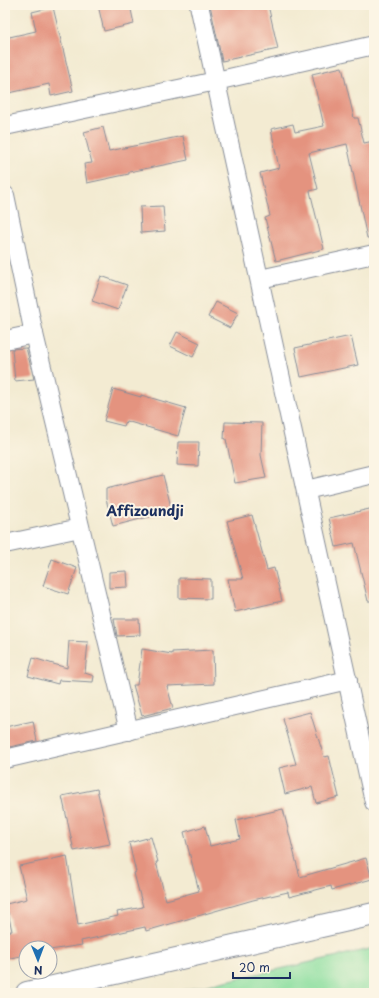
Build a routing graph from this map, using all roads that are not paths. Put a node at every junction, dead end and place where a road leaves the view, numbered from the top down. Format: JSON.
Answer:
{"nodes":[{"id":1,"x":199,"y":5,"type":"edge"},
{"id":2,"x":374,"y":45,"type":"edge"},
{"id":3,"x":216,"y":81,"type":"junction"},
{"id":4,"x":5,"y":126,"type":"edge"},
{"id":5,"x":5,"y":195,"type":"edge"},
{"id":6,"x":374,"y":254,"type":"edge"},
{"id":7,"x":260,"y":279,"type":"junction"},
{"id":8,"x":34,"y":334,"type":"junction"},
{"id":9,"x":5,"y":340,"type":"edge"},
{"id":10,"x":374,"y":474,"type":"edge"},
{"id":11,"x":306,"y":490,"type":"junction"},
{"id":12,"x":80,"y":528,"type":"junction"},
{"id":13,"x":5,"y":544,"type":"edge"},
{"id":14,"x":348,"y":680,"type":"junction"},
{"id":15,"x":129,"y":731,"type":"junction"},
{"id":16,"x":5,"y":759,"type":"edge"},
{"id":17,"x":374,"y":802,"type":"edge"},
{"id":18,"x":374,"y":914,"type":"edge"},
{"id":19,"x":26,"y":993,"type":"edge"}],
"edges":[{"from":1,"to":3,"type":"street"},
{"from":2,"to":3,"type":"street"},
{"from":3,"to":4,"type":"street"},
{"from":3,"to":7,"type":"street"},
{"from":5,"to":8,"type":"street"},
{"from":6,"to":7,"type":"street"},
{"from":7,"to":11,"type":"street"},
{"from":8,"to":9,"type":"street"},
{"from":8,"to":12,"type":"street"},
{"from":10,"to":11,"type":"street"},
{"from":11,"to":14,"type":"street"},
{"from":12,"to":13,"type":"street"},
{"from":12,"to":15,"type":"street"},
{"from":14,"to":15,"type":"street"},
{"from":14,"to":17,"type":"street"},
{"from":15,"to":16,"type":"street"},
{"from":18,"to":19,"type":"street"}]}
